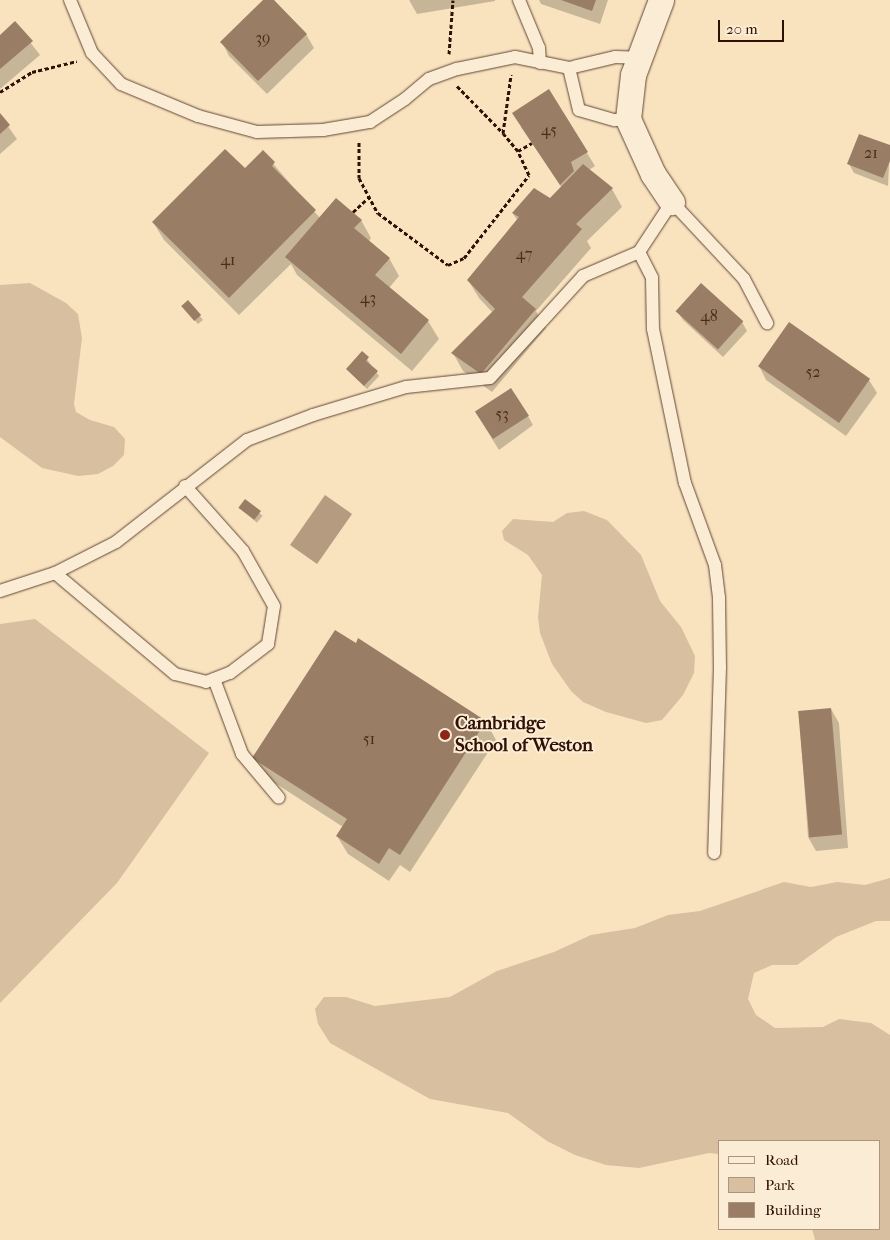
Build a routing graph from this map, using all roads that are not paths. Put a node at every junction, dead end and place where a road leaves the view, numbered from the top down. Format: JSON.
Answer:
{"nodes":[{"id":1,"x":70,"y":0,"type":"edge"},
{"id":2,"x":519,"y":0,"type":"edge"},
{"id":3,"x":661,"y":0,"type":"edge"},
{"id":4,"x":639,"y":58,"type":"junction"},
{"id":5,"x":540,"y":63,"type":"junction"},
{"id":6,"x":569,"y":68,"type":"junction"},
{"id":7,"x":628,"y":119,"type":"junction"},
{"id":8,"x":672,"y":202,"type":"junction"},
{"id":9,"x":638,"y":252,"type":"junction"},
{"id":10,"x":767,"y":322,"type":"dead end"},
{"id":11,"x":185,"y":486,"type":"junction"},
{"id":12,"x":55,"y":573,"type":"junction"},
{"id":13,"x":0,"y":591,"type":"edge"},
{"id":14,"x":214,"y":679,"type":"junction"},
{"id":15,"x":278,"y":798,"type":"dead end"},
{"id":16,"x":714,"y":854,"type":"dead end"}],
"edges":[{"from":1,"to":5,"type":"lane"},
{"from":2,"to":5,"type":"lane"},
{"from":3,"to":4,"type":"street"},
{"from":4,"to":6,"type":"lane"},
{"from":4,"to":7,"type":"street"},
{"from":5,"to":6,"type":"lane"},
{"from":6,"to":7,"type":"lane"},
{"from":7,"to":8,"type":"street"},
{"from":8,"to":9,"type":"lane"},
{"from":8,"to":10,"type":"lane"},
{"from":9,"to":11,"type":"lane"},
{"from":9,"to":16,"type":"lane"},
{"from":11,"to":12,"type":"lane"},
{"from":11,"to":14,"type":"lane"},
{"from":12,"to":13,"type":"lane"},
{"from":12,"to":14,"type":"lane"},
{"from":14,"to":15,"type":"lane"}]}
